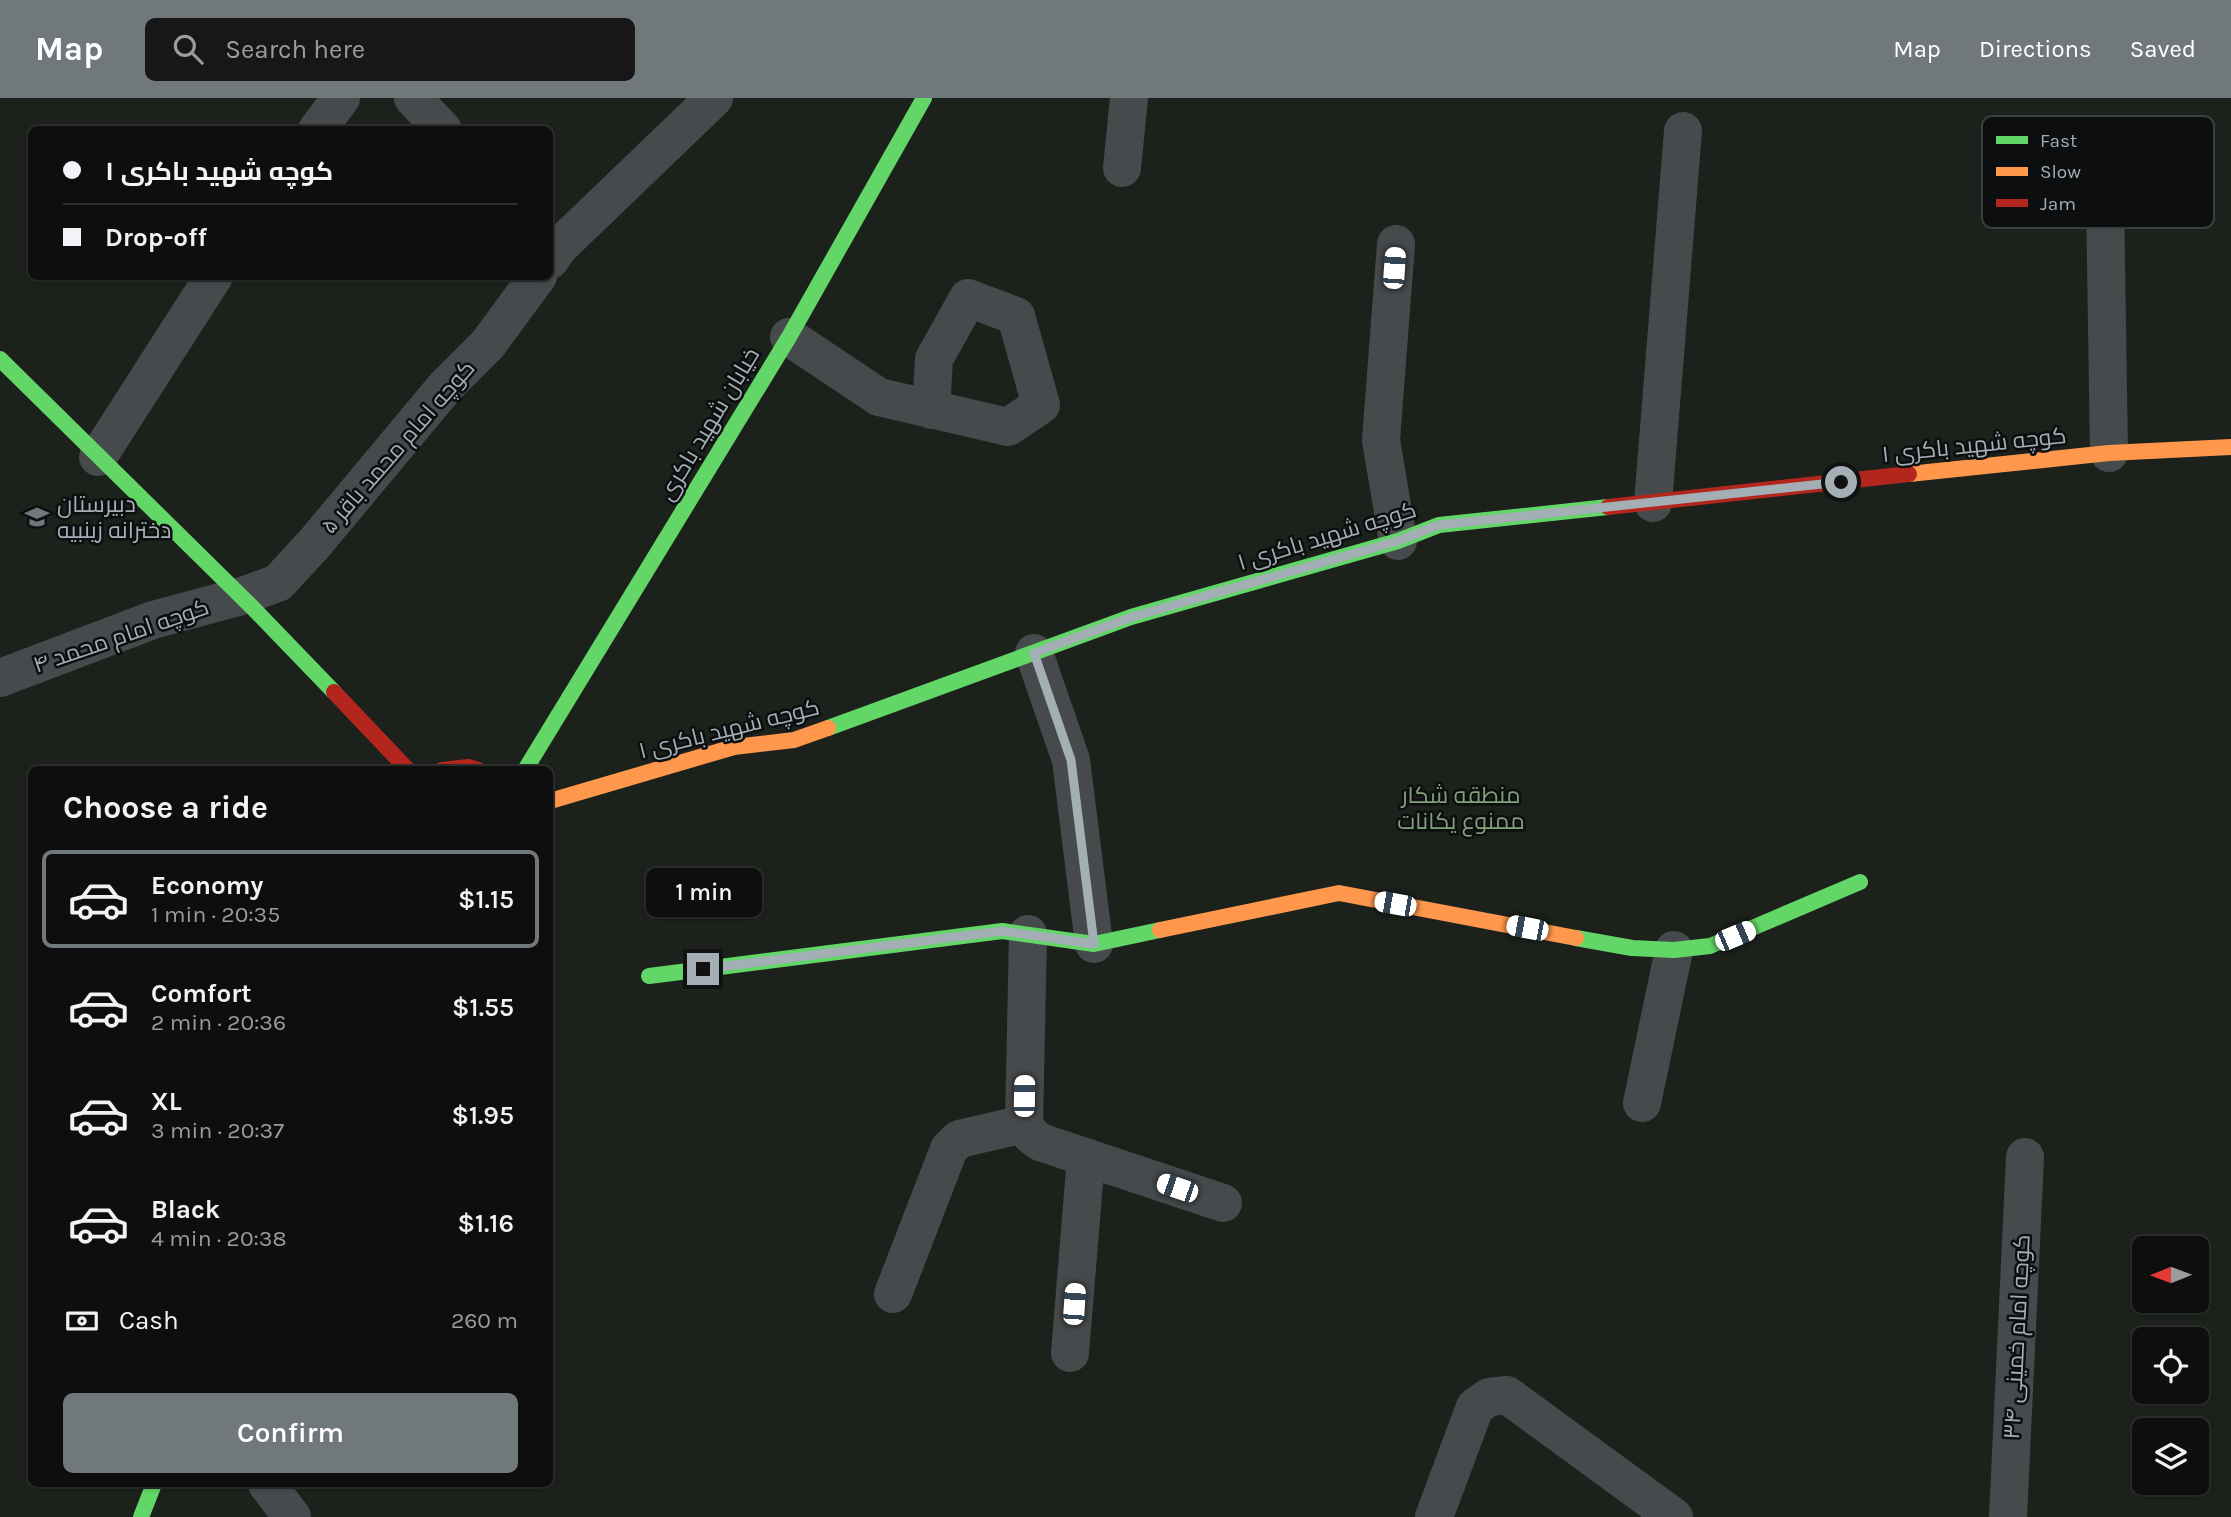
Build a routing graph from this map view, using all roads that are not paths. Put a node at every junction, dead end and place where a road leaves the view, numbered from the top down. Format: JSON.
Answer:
{"nodes":[{"id":1,"x":341,"y":98,"type":"edge"},
{"id":2,"x":413,"y":98,"type":"edge"},
{"id":3,"x":714,"y":98,"type":"edge"},
{"id":4,"x":924,"y":98,"type":"edge"},
{"id":5,"x":1129,"y":98,"type":"edge"},
{"id":6,"x":320,"y":126,"type":"edge"},
{"id":7,"x":439,"y":126,"type":"edge"},
{"id":8,"x":1683,"y":131,"type":"dead end"},
{"id":9,"x":1122,"y":167,"type":"dead end"},
{"id":10,"x":2105,"y":228,"type":"edge"},
{"id":11,"x":1396,"y":244,"type":"dead end"},
{"id":12,"x":553,"y":251,"type":"edge"},
{"id":13,"x":211,"y":280,"type":"edge"},
{"id":14,"x":532,"y":280,"type":"edge"},
{"id":15,"x":789,"y":337,"type":"junction"},
{"id":16,"x":0,"y":359,"type":"edge"},
{"id":17,"x":930,"y":411,"type":"dead end"},
{"id":18,"x":2231,"y":447,"type":"edge"},
{"id":19,"x":2109,"y":453,"type":"junction"},
{"id":20,"x":98,"y":457,"type":"junction"},
{"id":21,"x":1653,"y":503,"type":"junction"},
{"id":22,"x":1398,"y":541,"type":"junction"},
{"id":23,"x":242,"y":596,"type":"junction"},
{"id":24,"x":1034,"y":653,"type":"junction"},
{"id":25,"x":0,"y":678,"type":"edge"},
{"id":26,"x":404,"y":766,"type":"edge"},
{"id":27,"x":527,"y":766,"type":"edge"},
{"id":28,"x":553,"y":800,"type":"edge"},
{"id":29,"x":1860,"y":882,"type":"dead end"},
{"id":30,"x":1028,"y":934,"type":"junction"},
{"id":31,"x":1094,"y":944,"type":"junction"},
{"id":32,"x":1674,"y":950,"type":"junction"},
{"id":33,"x":649,"y":976,"type":"dead end"},
{"id":34,"x":1642,"y":1103,"type":"dead end"},
{"id":35,"x":1024,"y":1124,"type":"junction"},
{"id":36,"x":1086,"y":1157,"type":"junction"},
{"id":37,"x":2025,"y":1157,"type":"dead end"},
{"id":38,"x":1223,"y":1203,"type":"dead end"},
{"id":39,"x":893,"y":1294,"type":"dead end"},
{"id":40,"x":1070,"y":1353,"type":"dead end"},
{"id":41,"x":153,"y":1487,"type":"edge"},
{"id":42,"x":269,"y":1487,"type":"edge"},
{"id":43,"x":141,"y":1517,"type":"edge"},
{"id":44,"x":292,"y":1517,"type":"edge"},
{"id":45,"x":1434,"y":1517,"type":"edge"},
{"id":46,"x":1674,"y":1517,"type":"edge"},
{"id":47,"x":2008,"y":1517,"type":"edge"}],
"edges":[{"from":1,"to":6,"type":"street"},
{"from":2,"to":7,"type":"street"},
{"from":3,"to":12,"type":"street","name":"کوچه امام محمد باقر ۵"},
{"from":4,"to":15,"type":"street","name":"خیابان شهید باکری"},
{"from":5,"to":9,"type":"street"},
{"from":8,"to":21,"type":"street"},
{"from":10,"to":19,"type":"street"},
{"from":11,"to":22,"type":"street"},
{"from":13,"to":20,"type":"street"},
{"from":14,"to":23,"type":"street","name":"کوچه امام محمد باقر ۵"},
{"from":15,"to":17,"type":"street"},
{"from":15,"to":27,"type":"street","name":"خیابان شهید باکری"},
{"from":16,"to":20,"type":"street"},
{"from":18,"to":19,"type":"street","name":"کوچه شهید باکری ۱"},
{"from":19,"to":21,"type":"street","name":"کوچه شهید باکری ۱"},
{"from":20,"to":23,"type":"street"},
{"from":21,"to":22,"type":"street","name":"کوچه شهید باکری ۱"},
{"from":22,"to":24,"type":"street","name":"کوچه شهید باکری ۱"},
{"from":23,"to":25,"type":"street","name":"کوچه امام محمد ۴"},
{"from":23,"to":26,"type":"street"},
{"from":24,"to":28,"type":"street","name":"کوچه شهید باکری ۱"},
{"from":24,"to":31,"type":"street"},
{"from":29,"to":32,"type":"street"},
{"from":30,"to":31,"type":"street"},
{"from":30,"to":33,"type":"street"},
{"from":30,"to":35,"type":"street"},
{"from":31,"to":32,"type":"street"},
{"from":32,"to":34,"type":"street"},
{"from":35,"to":36,"type":"street"},
{"from":35,"to":39,"type":"street"},
{"from":36,"to":38,"type":"street"},
{"from":36,"to":40,"type":"street"},
{"from":37,"to":47,"type":"street","name":"کوچه امام خمینی ۳۴"},
{"from":41,"to":43,"type":"street"},
{"from":42,"to":44,"type":"street"},
{"from":45,"to":46,"type":"street"}]}
